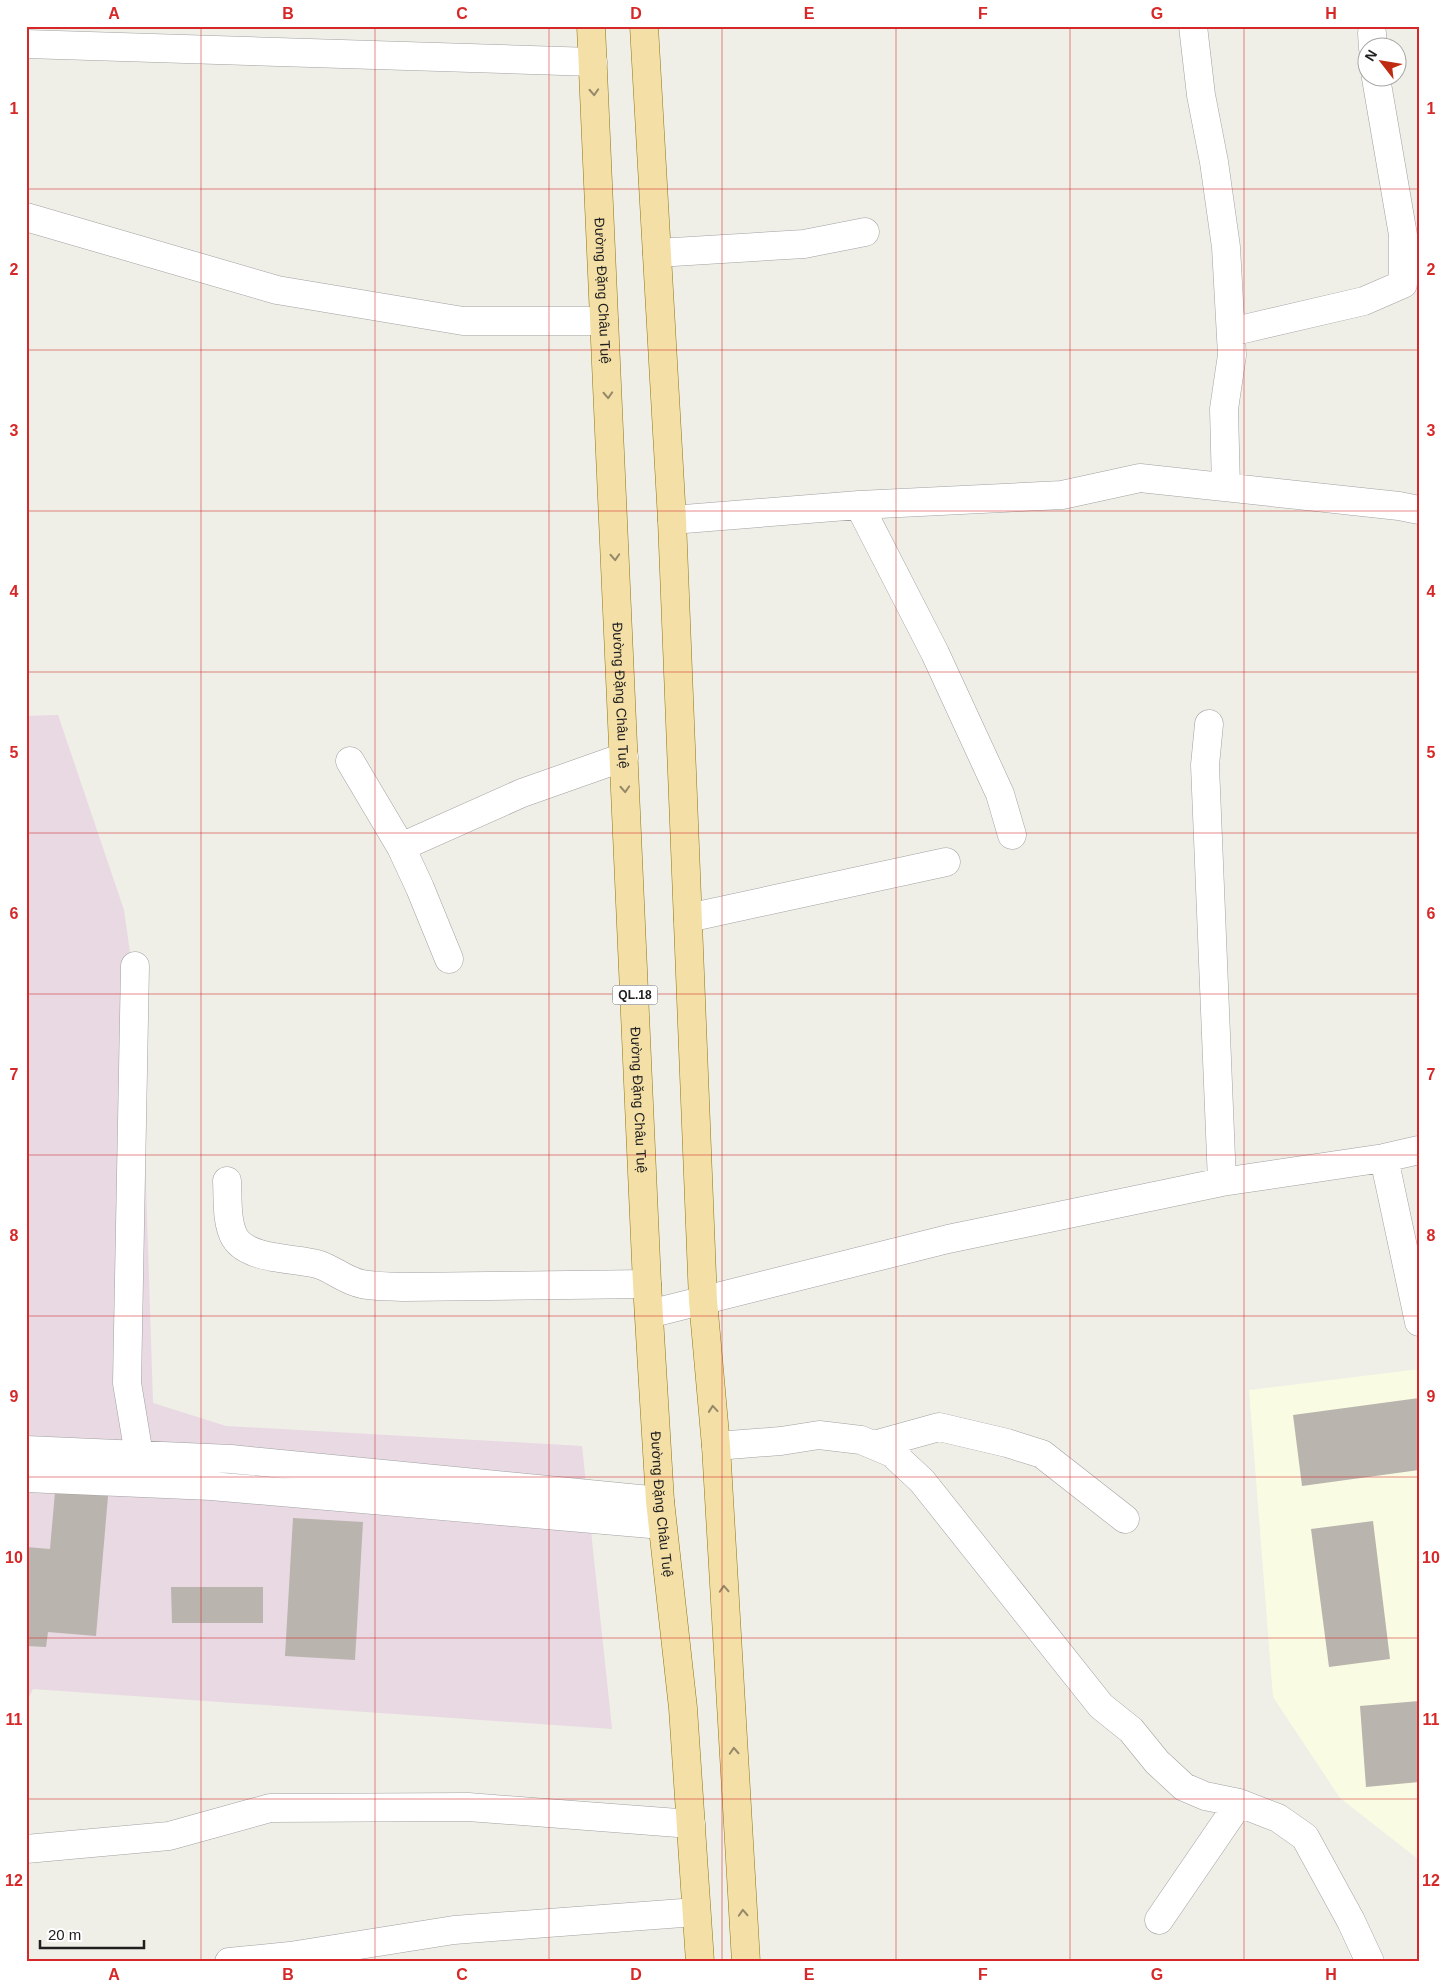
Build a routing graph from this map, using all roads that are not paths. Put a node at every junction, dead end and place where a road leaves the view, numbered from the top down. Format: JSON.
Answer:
{"nodes":[{"id":1,"x":591,"y":26,"type":"edge"},
{"id":2,"x":644,"y":26,"type":"edge"},
{"id":3,"x":1193,"y":26,"type":"edge"},
{"id":4,"x":26,"y":44,"type":"edge"},
{"id":5,"x":593,"y":62,"type":"junction"},
{"id":6,"x":1378,"y":88,"type":"edge"},
{"id":7,"x":26,"y":217,"type":"edge"},
{"id":8,"x":865,"y":232,"type":"dead end"},
{"id":9,"x":657,"y":253,"type":"junction"},
{"id":10,"x":604,"y":321,"type":"junction"},
{"id":11,"x":1230,"y":332,"type":"junction"},
{"id":12,"x":1226,"y":487,"type":"junction"},
{"id":13,"x":859,"y":505,"type":"junction"},
{"id":14,"x":1419,"y":510,"type":"edge"},
{"id":15,"x":672,"y":520,"type":"junction"},
{"id":16,"x":1209,"y":724,"type":"dead end"},
{"id":17,"x":624,"y":757,"type":"junction"},
{"id":18,"x":350,"y":761,"type":"dead end"},
{"id":19,"x":1012,"y":835,"type":"dead end"},
{"id":20,"x":400,"y":847,"type":"junction"},
{"id":21,"x":946,"y":862,"type":"dead end"},
{"id":22,"x":688,"y":918,"type":"junction"},
{"id":23,"x":449,"y":959,"type":"dead end"},
{"id":24,"x":135,"y":966,"type":"dead end"},
{"id":25,"x":1419,"y":1150,"type":"edge"},
{"id":26,"x":1384,"y":1158,"type":"junction"},
{"id":27,"x":227,"y":1181,"type":"dead end"},
{"id":28,"x":1222,"y":1182,"type":"junction"},
{"id":29,"x":648,"y":1284,"type":"junction"},
{"id":30,"x":703,"y":1301,"type":"junction"},
{"id":31,"x":649,"y":1314,"type":"junction"},
{"id":32,"x":1419,"y":1322,"type":"edge"},
{"id":33,"x":874,"y":1445,"type":"junction"},
{"id":34,"x":716,"y":1446,"type":"junction"},
{"id":35,"x":26,"y":1450,"type":"edge"},
{"id":36,"x":139,"y":1455,"type":"junction"},
{"id":37,"x":26,"y":1478,"type":"edge"},
{"id":38,"x":661,"y":1513,"type":"junction"},
{"id":39,"x":1125,"y":1519,"type":"dead end"},
{"id":40,"x":1239,"y":1802,"type":"junction"},
{"id":41,"x":691,"y":1824,"type":"junction"},
{"id":42,"x":26,"y":1849,"type":"edge"},
{"id":43,"x":696,"y":1912,"type":"junction"},
{"id":44,"x":1159,"y":1920,"type":"dead end"},
{"id":45,"x":229,"y":1962,"type":"edge"},
{"id":46,"x":700,"y":1962,"type":"edge"},
{"id":47,"x":746,"y":1962,"type":"edge"},
{"id":48,"x":1370,"y":1962,"type":"edge"}],
"edges":[{"from":1,"to":5,"type":"main road","name":"Đường Đặng Châu Tuệ","number":"QL.18"},
{"from":2,"to":9,"type":"main road"},
{"from":3,"to":11,"type":"street"},
{"from":4,"to":5,"type":"street"},
{"from":5,"to":10,"type":"main road","name":"Đường Đặng Châu Tuệ","number":"QL.18","one_way":true},
{"from":6,"to":11,"type":"street"},
{"from":7,"to":10,"type":"street"},
{"from":8,"to":9,"type":"street"},
{"from":9,"to":15,"type":"main road"},
{"from":10,"to":17,"type":"main road","name":"Đường Đặng Châu Tuệ","number":"QL.18","one_way":true},
{"from":11,"to":12,"type":"street"},
{"from":12,"to":13,"type":"street"},
{"from":12,"to":14,"type":"street"},
{"from":13,"to":15,"type":"street"},
{"from":13,"to":19,"type":"street"},
{"from":15,"to":22,"type":"main road"},
{"from":16,"to":28,"type":"street"},
{"from":17,"to":20,"type":"street"},
{"from":17,"to":29,"type":"main road","name":"Đường Đặng Châu Tuệ","number":"QL.18","one_way":true},
{"from":18,"to":20,"type":"street"},
{"from":20,"to":23,"type":"street"},
{"from":21,"to":22,"type":"street"},
{"from":22,"to":30,"type":"main road"},
{"from":24,"to":36,"type":"street"},
{"from":25,"to":26,"type":"street"},
{"from":26,"to":28,"type":"street"},
{"from":26,"to":32,"type":"street"},
{"from":27,"to":29,"type":"street"},
{"from":28,"to":30,"type":"street"},
{"from":29,"to":31,"type":"main road","name":"Đường Đặng Châu Tuệ","number":"QL.18"},
{"from":30,"to":31,"type":"street"},
{"from":34,"to":30,"type":"main road","one_way":true},
{"from":31,"to":38,"type":"main road","name":"Đường Đặng Châu Tuệ","number":"QL.18"},
{"from":33,"to":34,"type":"street"},
{"from":33,"to":39,"type":"street"},
{"from":33,"to":40,"type":"street"},
{"from":47,"to":34,"type":"main road","one_way":true},
{"from":35,"to":36,"type":"street"},
{"from":36,"to":38,"type":"street"},
{"from":37,"to":38,"type":"street"},
{"from":38,"to":41,"type":"main road","name":"Đường Đặng Châu Tuệ","number":"QL.18"},
{"from":40,"to":44,"type":"street"},
{"from":40,"to":48,"type":"street"},
{"from":41,"to":42,"type":"street"},
{"from":41,"to":43,"type":"main road","name":"Đường Đặng Châu Tuệ","number":"QL.18"},
{"from":43,"to":45,"type":"street"},
{"from":43,"to":46,"type":"main road","name":"Đường Đặng Châu Tuệ","number":"QL.18"}]}
